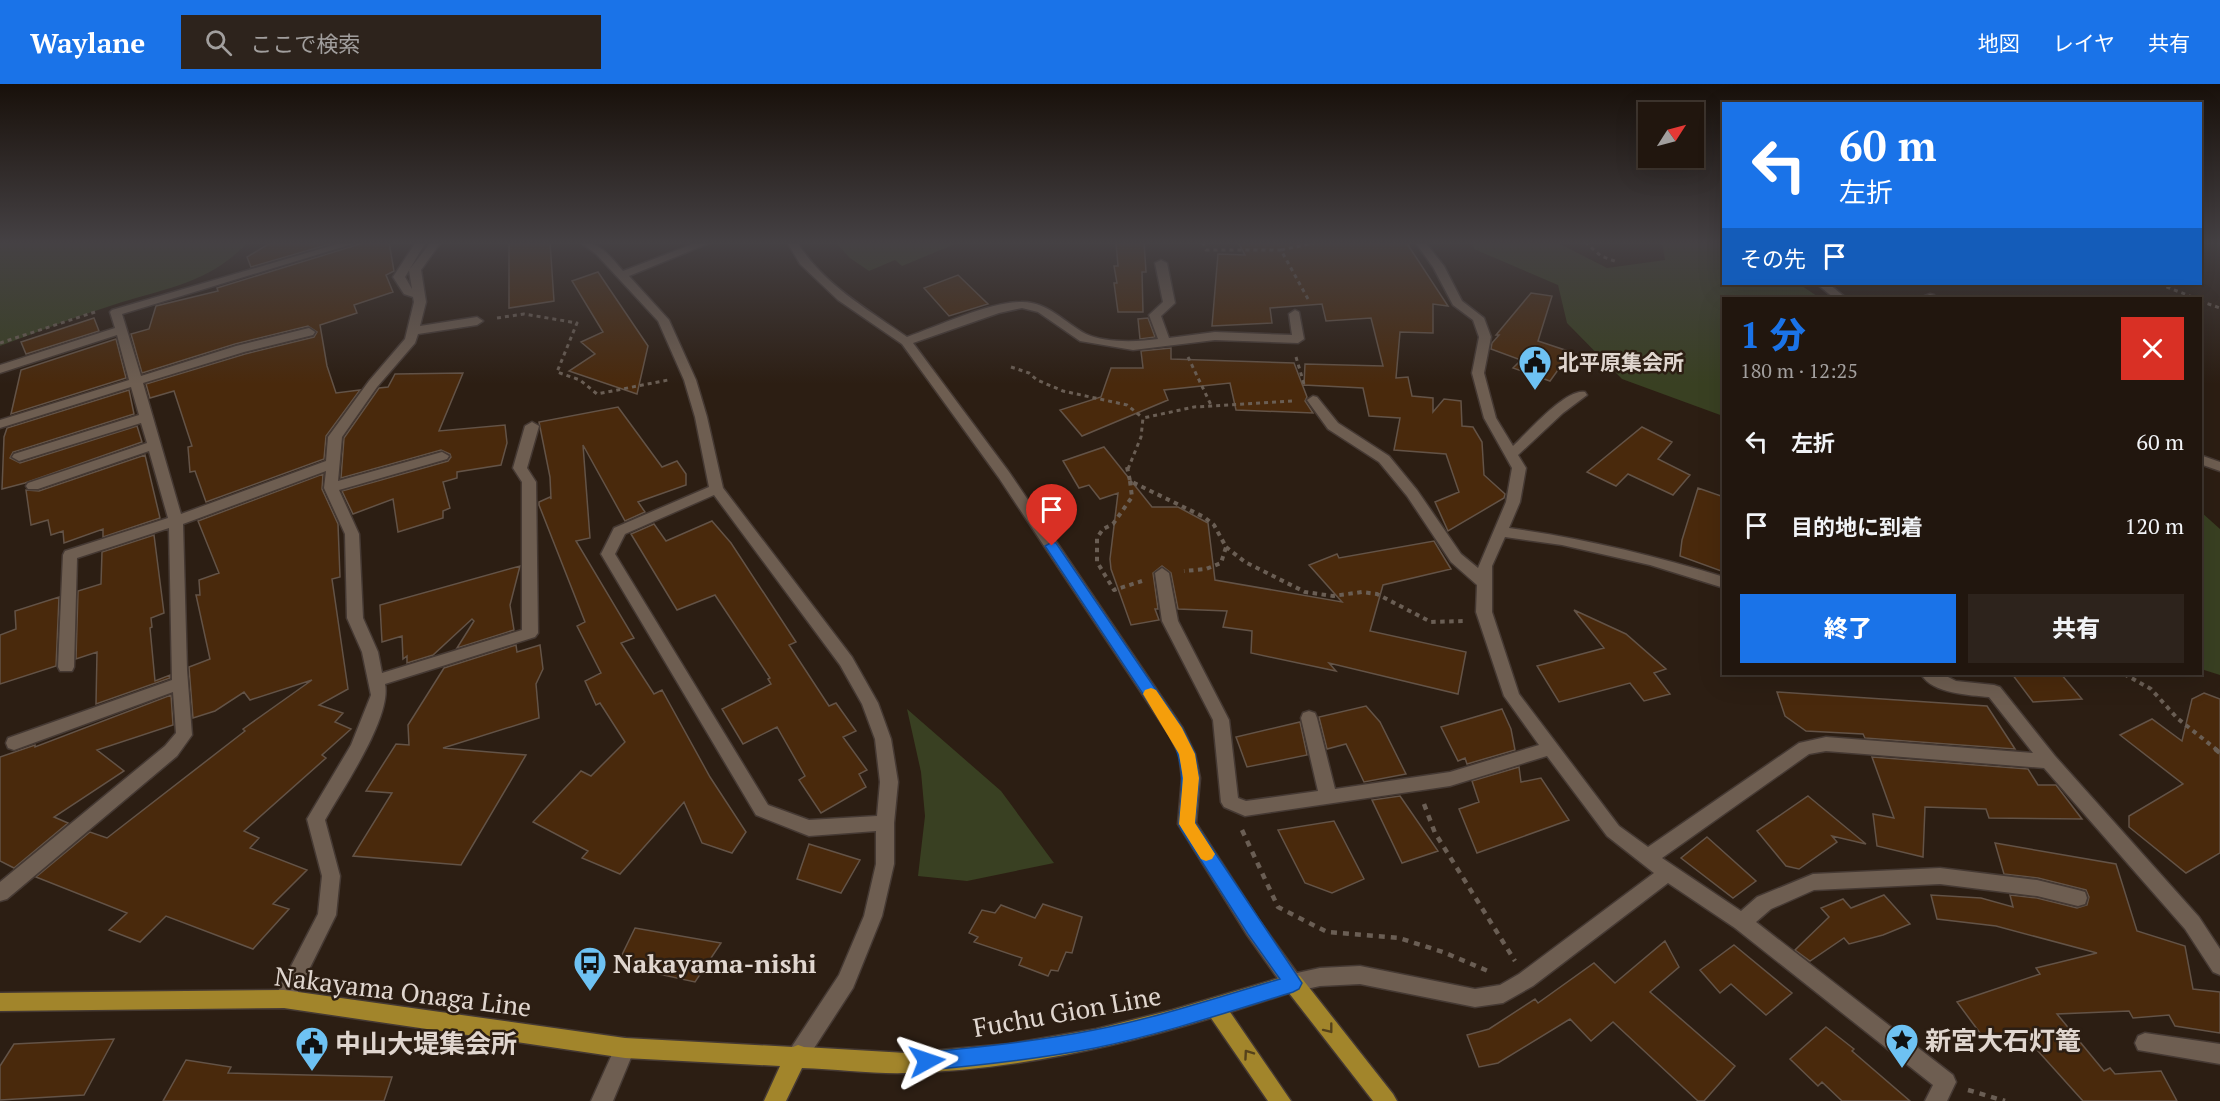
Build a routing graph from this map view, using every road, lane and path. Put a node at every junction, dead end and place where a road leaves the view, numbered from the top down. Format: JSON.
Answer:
{"nodes":[{"id":1,"x":191,"y":289,"type":"edge"},
{"id":2,"x":406,"y":289,"type":"edge"},
{"id":3,"x":417,"y":289,"type":"edge"},
{"id":4,"x":635,"y":289,"type":"edge"},
{"id":5,"x":833,"y":289,"type":"edge"},
{"id":6,"x":1166,"y":289,"type":"edge"},
{"id":7,"x":1303,"y":289,"type":"edge"},
{"id":8,"x":1450,"y":289,"type":"edge"},
{"id":9,"x":2173,"y":289,"type":"edge"},
{"id":10,"x":418,"y":294,"type":"junction"},
{"id":11,"x":2192,"y":297,"type":"edge"},
{"id":12,"x":2202,"y":301,"type":"edge"},
{"id":13,"x":2220,"y":308,"type":"edge"},
{"id":14,"x":102,"y":310,"type":"dead end"},
{"id":15,"x":1295,"y":314,"type":"dead end"},
{"id":16,"x":477,"y":321,"type":"joint"},
{"id":17,"x":121,"y":330,"type":"junction"},
{"id":18,"x":413,"y":331,"type":"junction"},
{"id":19,"x":309,"y":332,"type":"dead end"},
{"id":20,"x":1298,"y":339,"type":"junction"},
{"id":21,"x":1180,"y":340,"type":"junction"},
{"id":22,"x":906,"y":341,"type":"junction"},
{"id":23,"x":1166,"y":342,"type":"junction"},
{"id":24,"x":0,"y":343,"type":"edge"},
{"id":25,"x":1011,"y":367,"type":"dead end"},
{"id":26,"x":0,"y":369,"type":"edge"},
{"id":27,"x":689,"y":376,"type":"junction"},
{"id":28,"x":136,"y":382,"type":"junction"},
{"id":29,"x":1581,"y":395,"type":"dead end"},
{"id":30,"x":1313,"y":400,"type":"junction"},
{"id":31,"x":1211,"y":405,"type":"junction"},
{"id":32,"x":146,"y":417,"type":"junction"},
{"id":33,"x":1143,"y":418,"type":"junction"},
{"id":34,"x":0,"y":424,"type":"edge"},
{"id":35,"x":532,"y":426,"type":"dead end"},
{"id":36,"x":154,"y":445,"type":"junction"},
{"id":37,"x":1512,"y":454,"type":"junction"},
{"id":38,"x":442,"y":456,"type":"dead end"},
{"id":39,"x":19,"y":457,"type":"dead end"},
{"id":40,"x":2202,"y":460,"type":"edge"},
{"id":41,"x":333,"y":463,"type":"junction"},
{"id":42,"x":2220,"y":467,"type":"edge"},
{"id":43,"x":1130,"y":481,"type":"junction"},
{"id":44,"x":33,"y":486,"type":"dead end"},
{"id":45,"x":331,"y":488,"type":"junction"},
{"id":46,"x":716,"y":489,"type":"junction"},
{"id":47,"x":176,"y":521,"type":"junction"},
{"id":48,"x":1500,"y":532,"type":"junction"},
{"id":49,"x":1226,"y":547,"type":"junction"},
{"id":50,"x":1162,"y":573,"type":"junction"},
{"id":51,"x":1722,"y":582,"type":"edge"},
{"id":52,"x":1485,"y":583,"type":"junction"},
{"id":53,"x":1487,"y":621,"type":"junction"},
{"id":54,"x":66,"y":667,"type":"dead end"},
{"id":55,"x":1931,"y":675,"type":"edge"},
{"id":56,"x":2126,"y":675,"type":"edge"},
{"id":57,"x":376,"y":681,"type":"junction"},
{"id":58,"x":180,"y":683,"type":"junction"},
{"id":59,"x":1309,"y":718,"type":"dead end"},
{"id":60,"x":15,"y":743,"type":"dead end"},
{"id":61,"x":1550,"y":748,"type":"junction"},
{"id":62,"x":2220,"y":753,"type":"edge"},
{"id":63,"x":2049,"y":761,"type":"junction"},
{"id":64,"x":1416,"y":783,"type":"junction"},
{"id":65,"x":1328,"y":796,"type":"junction"},
{"id":66,"x":1230,"y":802,"type":"junction"},
{"id":67,"x":885,"y":823,"type":"junction"},
{"id":68,"x":1647,"y":858,"type":"junction"},
{"id":69,"x":1668,"y":873,"type":"junction"},
{"id":70,"x":0,"y":893,"type":"edge"},
{"id":71,"x":2078,"y":898,"type":"dead end"},
{"id":72,"x":1742,"y":922,"type":"junction"},
{"id":73,"x":2220,"y":966,"type":"edge"},
{"id":74,"x":1521,"y":972,"type":"dead end"},
{"id":75,"x":1492,"y":973,"type":"dead end"},
{"id":76,"x":1293,"y":983,"type":"junction"},
{"id":77,"x":284,"y":999,"type":"junction"},
{"id":78,"x":0,"y":1002,"type":"edge"},
{"id":79,"x":1215,"y":1007,"type":"junction"},
{"id":80,"x":2145,"y":1043,"type":"dead end"},
{"id":81,"x":625,"y":1048,"type":"junction"},
{"id":82,"x":2220,"y":1054,"type":"edge"},
{"id":83,"x":798,"y":1055,"type":"junction"},
{"id":84,"x":1963,"y":1095,"type":"dead end"},
{"id":85,"x":603,"y":1101,"type":"edge"},
{"id":86,"x":775,"y":1101,"type":"edge"},
{"id":87,"x":1280,"y":1101,"type":"edge"},
{"id":88,"x":1386,"y":1101,"type":"edge"},
{"id":89,"x":1936,"y":1101,"type":"edge"},
{"id":90,"x":2005,"y":1101,"type":"edge"}],
"edges":[{"from":1,"to":17,"type":"street"},
{"from":2,"to":10,"type":"street"},
{"from":3,"to":10,"type":"street"},
{"from":4,"to":27,"type":"street"},
{"from":5,"to":22,"type":"street"},
{"from":6,"to":23,"type":"street"},
{"from":7,"to":20,"type":"path"},
{"from":8,"to":37,"type":"street"},
{"from":9,"to":11,"type":"path"},
{"from":10,"to":18,"type":"street"},
{"from":12,"to":13,"type":"path"},
{"from":14,"to":24,"type":"path"},
{"from":15,"to":20,"type":"street"},
{"from":16,"to":18,"type":"street"},
{"from":16,"to":27,"type":"path"},
{"from":17,"to":26,"type":"street"},
{"from":17,"to":28,"type":"street"},
{"from":18,"to":41,"type":"street"},
{"from":19,"to":28,"type":"street"},
{"from":20,"to":21,"type":"street"},
{"from":20,"to":30,"type":"path"},
{"from":21,"to":23,"type":"street"},
{"from":21,"to":31,"type":"path"},
{"from":22,"to":23,"type":"street"},
{"from":22,"to":76,"type":"street"},
{"from":25,"to":33,"type":"path"},
{"from":27,"to":46,"type":"street"},
{"from":28,"to":32,"type":"street"},
{"from":28,"to":34,"type":"street"},
{"from":29,"to":37,"type":"street"},
{"from":30,"to":31,"type":"path"},
{"from":30,"to":52,"type":"street"},
{"from":31,"to":33,"type":"path"},
{"from":32,"to":36,"type":"street"},
{"from":32,"to":39,"type":"street"},
{"from":33,"to":43,"type":"path"},
{"from":35,"to":57,"type":"street"},
{"from":36,"to":44,"type":"street"},
{"from":36,"to":47,"type":"street"},
{"from":37,"to":48,"type":"street"},
{"from":38,"to":45,"type":"street"},
{"from":40,"to":42,"type":"street"},
{"from":41,"to":45,"type":"street"},
{"from":41,"to":47,"type":"street"},
{"from":43,"to":49,"type":"path"},
{"from":43,"to":50,"type":"path"},
{"from":45,"to":57,"type":"street"},
{"from":46,"to":67,"type":"street"},
{"from":46,"to":67,"type":"street"},
{"from":47,"to":54,"type":"street"},
{"from":47,"to":58,"type":"street"},
{"from":48,"to":51,"type":"street"},
{"from":48,"to":52,"type":"street"},
{"from":49,"to":50,"type":"path"},
{"from":49,"to":53,"type":"path"},
{"from":50,"to":66,"type":"street"},
{"from":52,"to":53,"type":"street"},
{"from":53,"to":61,"type":"street"},
{"from":55,"to":63,"type":"street"},
{"from":56,"to":62,"type":"path"},
{"from":57,"to":77,"type":"street"},
{"from":58,"to":60,"type":"street"},
{"from":58,"to":70,"type":"street"},
{"from":59,"to":65,"type":"street"},
{"from":61,"to":64,"type":"street"},
{"from":61,"to":68,"type":"street"},
{"from":63,"to":68,"type":"street"},
{"from":63,"to":73,"type":"street"},
{"from":64,"to":65,"type":"street"},
{"from":64,"to":74,"type":"path"},
{"from":65,"to":66,"type":"street"},
{"from":66,"to":75,"type":"path"},
{"from":67,"to":83,"type":"street"},
{"from":68,"to":69,"type":"street"},
{"from":69,"to":72,"type":"street"},
{"from":69,"to":76,"type":"street"},
{"from":71,"to":72,"type":"street"},
{"from":72,"to":89,"type":"street"},
{"from":76,"to":79,"type":"main road","name":"Fuchu Gion Line"},
{"from":76,"to":88,"type":"main road","one_way":true},
{"from":77,"to":78,"type":"main road","name":"Nakayama Onaga Line"},
{"from":77,"to":81,"type":"main road","name":"Nakayama Onaga Line"},
{"from":79,"to":83,"type":"main road","name":"Fuchu Gion Line"},
{"from":87,"to":79,"type":"main road","one_way":true},
{"from":80,"to":82,"type":"street"},
{"from":81,"to":83,"type":"main road","name":"Nakayama Onaga Line"},
{"from":81,"to":85,"type":"street"},
{"from":83,"to":86,"type":"main road"},
{"from":84,"to":90,"type":"path"}]}
